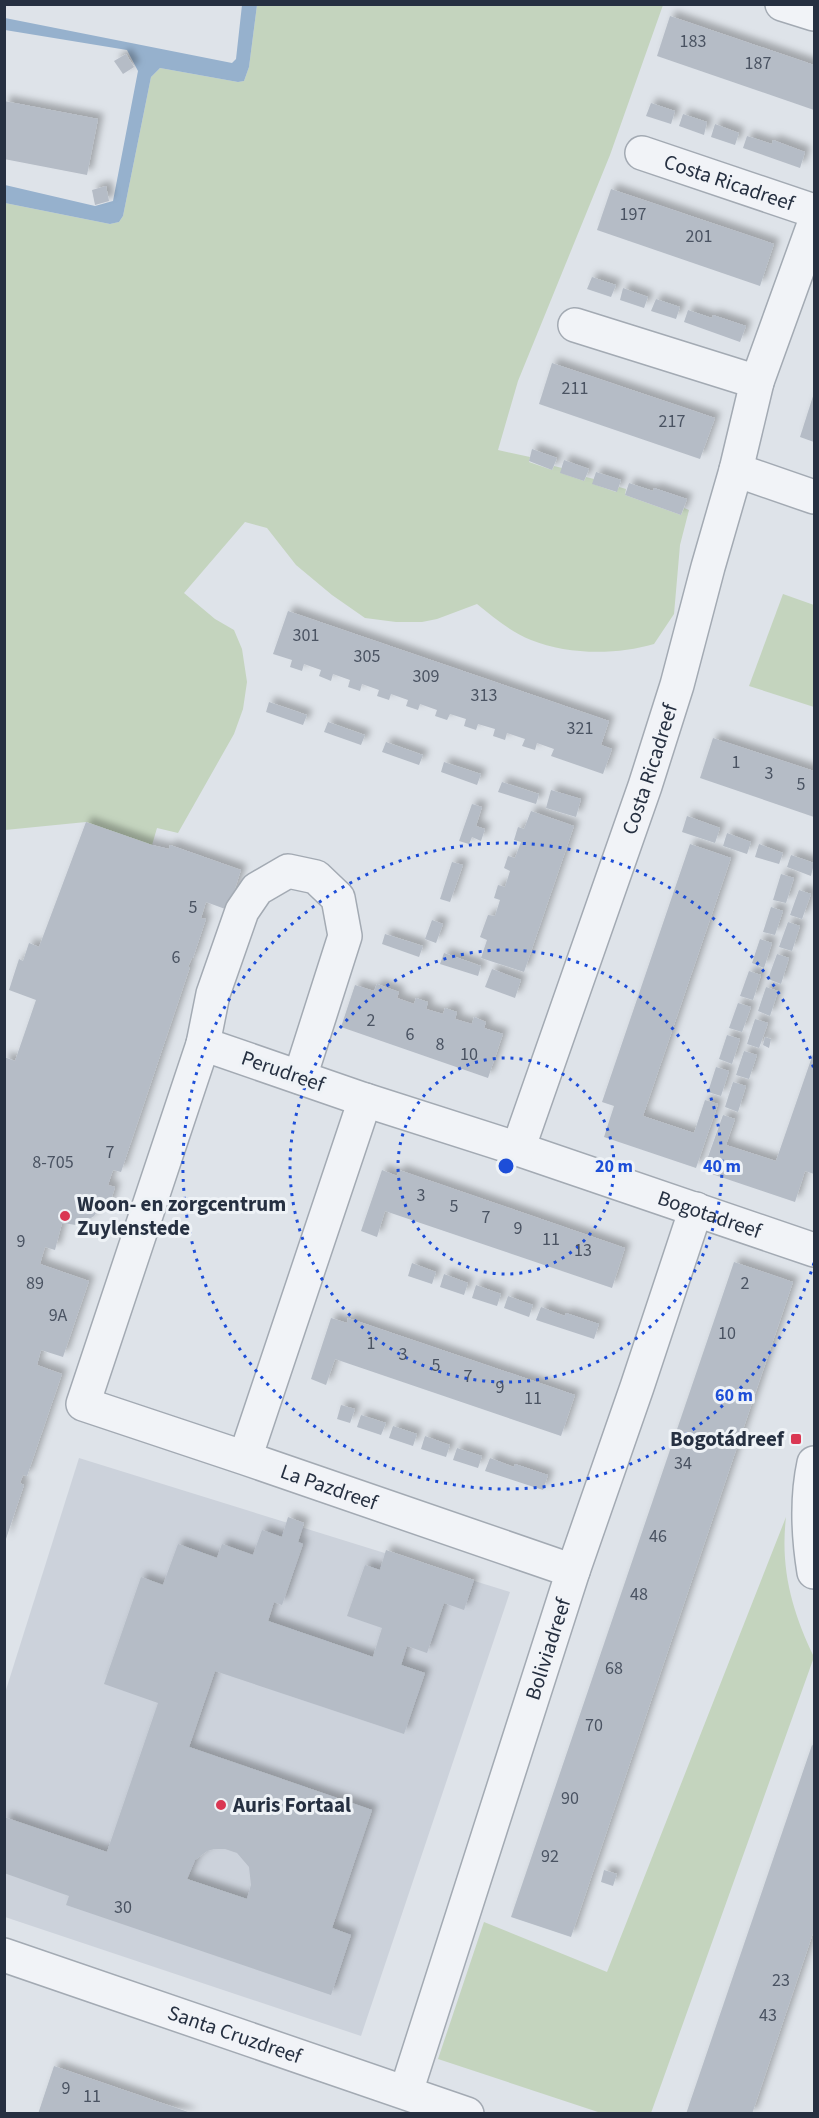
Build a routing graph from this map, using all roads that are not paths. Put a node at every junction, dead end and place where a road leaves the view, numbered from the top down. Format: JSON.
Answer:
{"nodes":[{"id":1,"x":783,"y":4,"type":"edge"},
{"id":2,"x":814,"y":14,"type":"edge"},
{"id":3,"x":642,"y":153,"type":"dead end"},
{"id":4,"x":814,"y":211,"type":"edge"},
{"id":5,"x":814,"y":224,"type":"edge"},
{"id":6,"x":575,"y":325,"type":"dead end"},
{"id":7,"x":757,"y":382,"type":"junction"},
{"id":8,"x":736,"y":470,"type":"junction"},
{"id":9,"x":814,"y":497,"type":"edge"},
{"id":10,"x":203,"y":1044,"type":"junction"},
{"id":11,"x":300,"y":1077,"type":"junction"},
{"id":12,"x":365,"y":1100,"type":"junction"},
{"id":13,"x":518,"y":1149,"type":"junction"},
{"id":14,"x":696,"y":1209,"type":"junction"},
{"id":15,"x":814,"y":1250,"type":"edge"},
{"id":16,"x":245,"y":1458,"type":"junction"},
{"id":17,"x":814,"y":1463,"type":"edge"},
{"id":18,"x":573,"y":1571,"type":"junction"},
{"id":19,"x":814,"y":1572,"type":"edge"},
{"id":20,"x":4,"y":1955,"type":"edge"},
{"id":21,"x":406,"y":2092,"type":"junction"},
{"id":22,"x":466,"y":2114,"type":"edge"}],
"edges":[{"from":1,"to":2,"type":"street"},
{"from":3,"to":4,"type":"street","name":"Costa Ricadreef"},
{"from":5,"to":7,"type":"street","name":"Costa Ricadreef"},
{"from":6,"to":7,"type":"street"},
{"from":7,"to":8,"type":"street","name":"Costa Ricadreef"},
{"from":8,"to":9,"type":"street"},
{"from":8,"to":13,"type":"street","name":"Costa Ricadreef"},
{"from":10,"to":11,"type":"street","name":"Perudreef"},
{"from":10,"to":11,"type":"street"},
{"from":10,"to":16,"type":"street","name":"La Pazdreef"},
{"from":11,"to":12,"type":"street","name":"Perudreef"},
{"from":12,"to":13,"type":"street","name":"Bogotadreef"},
{"from":12,"to":16,"type":"street"},
{"from":13,"to":14,"type":"street","name":"Bogotadreef"},
{"from":14,"to":15,"type":"street","name":"Bogotadreef"},
{"from":14,"to":18,"type":"street","name":"Boliviadreef"},
{"from":16,"to":18,"type":"street","name":"La Pazdreef"},
{"from":17,"to":19,"type":"street"},
{"from":18,"to":21,"type":"street","name":"Boliviadreef"},
{"from":20,"to":21,"type":"street","name":"Santa Cruzdreef"},
{"from":21,"to":22,"type":"street","name":"Santa Cruzdreef"}]}
